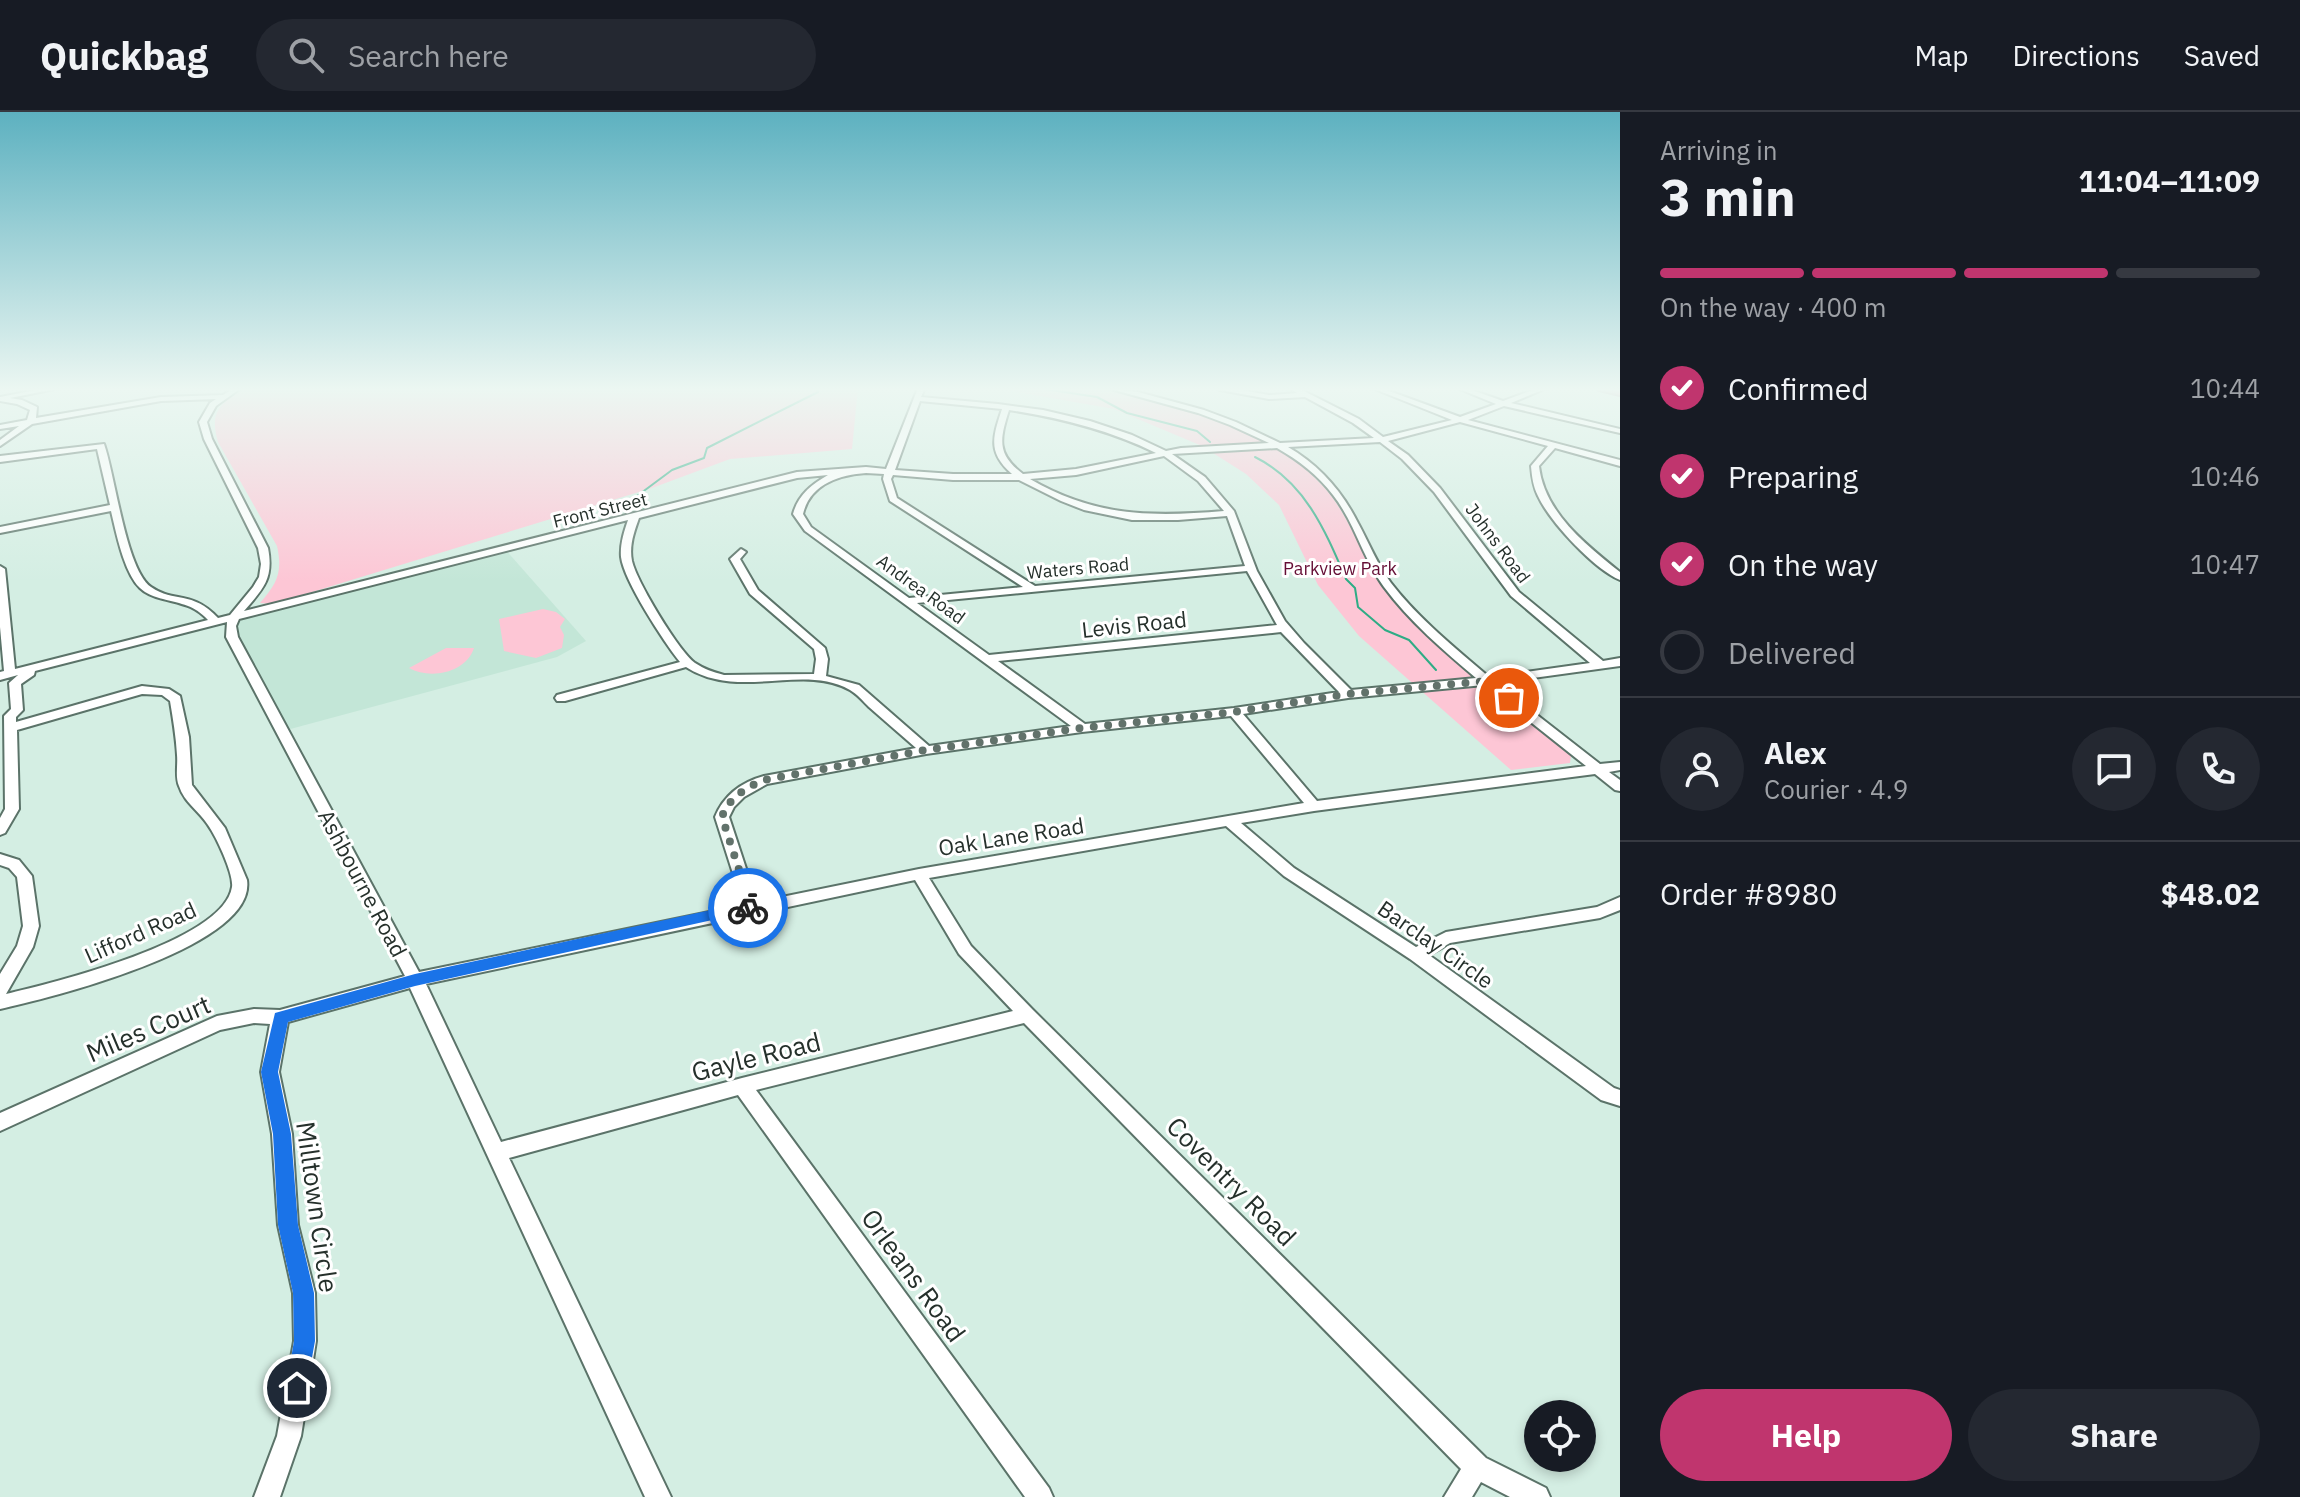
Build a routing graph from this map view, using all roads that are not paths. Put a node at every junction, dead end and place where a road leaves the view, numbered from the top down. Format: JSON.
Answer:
{"nodes":[{"id":1,"x":49,"y":453,"type":"edge"},
{"id":2,"x":103,"y":453,"type":"edge"},
{"id":3,"x":216,"y":453,"type":"edge"},
{"id":4,"x":896,"y":453,"type":"edge"},
{"id":5,"x":1000,"y":453,"type":"edge"},
{"id":6,"x":1165,"y":453,"type":"junction"},
{"id":7,"x":1172,"y":453,"type":"edge"},
{"id":8,"x":1288,"y":453,"type":"edge"},
{"id":9,"x":1399,"y":453,"type":"edge"},
{"id":10,"x":1546,"y":453,"type":"edge"},
{"id":11,"x":1581,"y":453,"type":"edge"},
{"id":12,"x":0,"y":459,"type":"edge"},
{"id":13,"x":1620,"y":463,"type":"edge"},
{"id":14,"x":844,"y":470,"type":"junction"},
{"id":15,"x":889,"y":471,"type":"junction"},
{"id":16,"x":1021,"y":477,"type":"junction"},
{"id":17,"x":115,"y":507,"type":"junction"},
{"id":18,"x":1231,"y":513,"type":"junction"},
{"id":19,"x":634,"y":518,"type":"junction"},
{"id":20,"x":0,"y":530,"type":"edge"},
{"id":21,"x":741,"y":552,"type":"dead end"},
{"id":22,"x":1251,"y":568,"type":"junction"},
{"id":23,"x":0,"y":569,"type":"edge"},
{"id":24,"x":1620,"y":577,"type":"edge"},
{"id":25,"x":1032,"y":588,"type":"junction"},
{"id":26,"x":907,"y":601,"type":"junction"},
{"id":27,"x":233,"y":618,"type":"junction"},
{"id":28,"x":216,"y":622,"type":"junction"},
{"id":29,"x":1284,"y":628,"type":"junction"},
{"id":30,"x":988,"y":659,"type":"junction"},
{"id":31,"x":1620,"y":662,"type":"edge"},
{"id":32,"x":688,"y":663,"type":"junction"},
{"id":33,"x":1599,"y":664,"type":"junction"},
{"id":34,"x":42,"y":666,"type":"junction"},
{"id":35,"x":5,"y":674,"type":"edge"},
{"id":36,"x":820,"y":676,"type":"junction"},
{"id":37,"x":1487,"y":681,"type":"junction"},
{"id":38,"x":1348,"y":694,"type":"junction"},
{"id":39,"x":561,"y":698,"type":"dead end"},
{"id":40,"x":1234,"y":712,"type":"junction"},
{"id":41,"x":7,"y":717,"type":"edge"},
{"id":42,"x":1082,"y":728,"type":"junction"},
{"id":43,"x":926,"y":750,"type":"junction"},
{"id":44,"x":1620,"y":766,"type":"edge"},
{"id":45,"x":1598,"y":769,"type":"junction"},
{"id":46,"x":1620,"y":787,"type":"edge"},
{"id":47,"x":1314,"y":806,"type":"junction"},
{"id":48,"x":1231,"y":822,"type":"junction"},
{"id":49,"x":0,"y":830,"type":"edge"},
{"id":50,"x":0,"y":859,"type":"edge"},
{"id":51,"x":919,"y":874,"type":"junction"},
{"id":52,"x":1620,"y":903,"type":"edge"},
{"id":53,"x":751,"y":907,"type":"junction"},
{"id":54,"x":1416,"y":955,"type":"junction"},
{"id":55,"x":415,"y":980,"type":"junction"},
{"id":56,"x":0,"y":989,"type":"edge"},
{"id":57,"x":0,"y":1002,"type":"edge"},
{"id":58,"x":1027,"y":1015,"type":"junction"},
{"id":59,"x":280,"y":1017,"type":"junction"},
{"id":60,"x":742,"y":1086,"type":"junction"},
{"id":61,"x":1620,"y":1098,"type":"edge"},
{"id":62,"x":0,"y":1122,"type":"edge"},
{"id":63,"x":498,"y":1152,"type":"junction"},
{"id":64,"x":1477,"y":1467,"type":"junction"},
{"id":65,"x":267,"y":1497,"type":"edge"},
{"id":66,"x":658,"y":1497,"type":"edge"},
{"id":67,"x":1040,"y":1497,"type":"edge"},
{"id":68,"x":1457,"y":1497,"type":"edge"},
{"id":69,"x":1537,"y":1497,"type":"edge"}],
"edges":[{"from":1,"to":12,"type":"street"},
{"from":2,"to":17,"type":"street"},
{"from":3,"to":27,"type":"street"},
{"from":4,"to":15,"type":"street"},
{"from":5,"to":16,"type":"street"},
{"from":6,"to":7,"type":"street","name":"Front Street"},
{"from":6,"to":16,"type":"street","name":"Front Street"},
{"from":6,"to":18,"type":"street"},
{"from":8,"to":37,"type":"street"},
{"from":9,"to":33,"type":"street","name":"Johns Road"},
{"from":10,"to":24,"type":"street"},
{"from":11,"to":13,"type":"street"},
{"from":14,"to":15,"type":"street","name":"Front Street"},
{"from":14,"to":19,"type":"street","name":"Front Street"},
{"from":14,"to":26,"type":"street","name":"Andrea Road"},
{"from":15,"to":16,"type":"street","name":"Front Street"},
{"from":15,"to":25,"type":"street"},
{"from":16,"to":18,"type":"street"},
{"from":17,"to":20,"type":"street"},
{"from":17,"to":28,"type":"street"},
{"from":18,"to":22,"type":"street"},
{"from":19,"to":27,"type":"street","name":"Front Street"},
{"from":19,"to":32,"type":"street"},
{"from":21,"to":36,"type":"street"},
{"from":22,"to":25,"type":"street","name":"Waters Road"},
{"from":22,"to":29,"type":"street"},
{"from":23,"to":35,"type":"street"},
{"from":25,"to":26,"type":"street","name":"Waters Road"},
{"from":26,"to":30,"type":"street","name":"Andrea Road"},
{"from":27,"to":28,"type":"street"},
{"from":27,"to":55,"type":"street","name":"Ashbourne Road"},
{"from":28,"to":34,"type":"street"},
{"from":29,"to":30,"type":"street","name":"Levis Road"},
{"from":29,"to":38,"type":"street"},
{"from":30,"to":42,"type":"street","name":"Andrea Road"},
{"from":31,"to":33,"type":"street"},
{"from":32,"to":36,"type":"street"},
{"from":32,"to":39,"type":"street"},
{"from":33,"to":37,"type":"street"},
{"from":34,"to":35,"type":"street"},
{"from":34,"to":41,"type":"street"},
{"from":36,"to":43,"type":"street"},
{"from":37,"to":38,"type":"street"},
{"from":37,"to":45,"type":"street"},
{"from":38,"to":40,"type":"street"},
{"from":40,"to":42,"type":"street"},
{"from":40,"to":47,"type":"street"},
{"from":41,"to":49,"type":"street"},
{"from":41,"to":57,"type":"street","name":"Lifford Road"},
{"from":42,"to":43,"type":"street"},
{"from":43,"to":53,"type":"street"},
{"from":44,"to":45,"type":"street","name":"Oak Lane Road"},
{"from":45,"to":46,"type":"street"},
{"from":45,"to":47,"type":"street","name":"Oak Lane Road"},
{"from":47,"to":48,"type":"street","name":"Oak Lane Road"},
{"from":48,"to":51,"type":"street","name":"Oak Lane Road"},
{"from":48,"to":54,"type":"street","name":"Barclay Circle"},
{"from":50,"to":56,"type":"street"},
{"from":51,"to":53,"type":"street","name":"Oak Lane Road"},
{"from":51,"to":58,"type":"street","name":"Coventry Road"},
{"from":52,"to":54,"type":"street"},
{"from":53,"to":55,"type":"street","name":"Oak Lane Road"},
{"from":54,"to":61,"type":"street","name":"Barclay Circle"},
{"from":55,"to":59,"type":"street","name":"Miles Court"},
{"from":55,"to":63,"type":"street","name":"Ashbourne Road"},
{"from":58,"to":60,"type":"street","name":"Gayle Road"},
{"from":58,"to":64,"type":"street","name":"Coventry Road"},
{"from":59,"to":62,"type":"street","name":"Miles Court"},
{"from":59,"to":65,"type":"street","name":"Milltown Circle"},
{"from":60,"to":63,"type":"street","name":"Gayle Road"},
{"from":60,"to":67,"type":"street","name":"Orleans Road"},
{"from":63,"to":66,"type":"street","name":"Ashbourne Road"},
{"from":64,"to":68,"type":"street"},
{"from":64,"to":69,"type":"street","name":"Coventry Road"}]}
